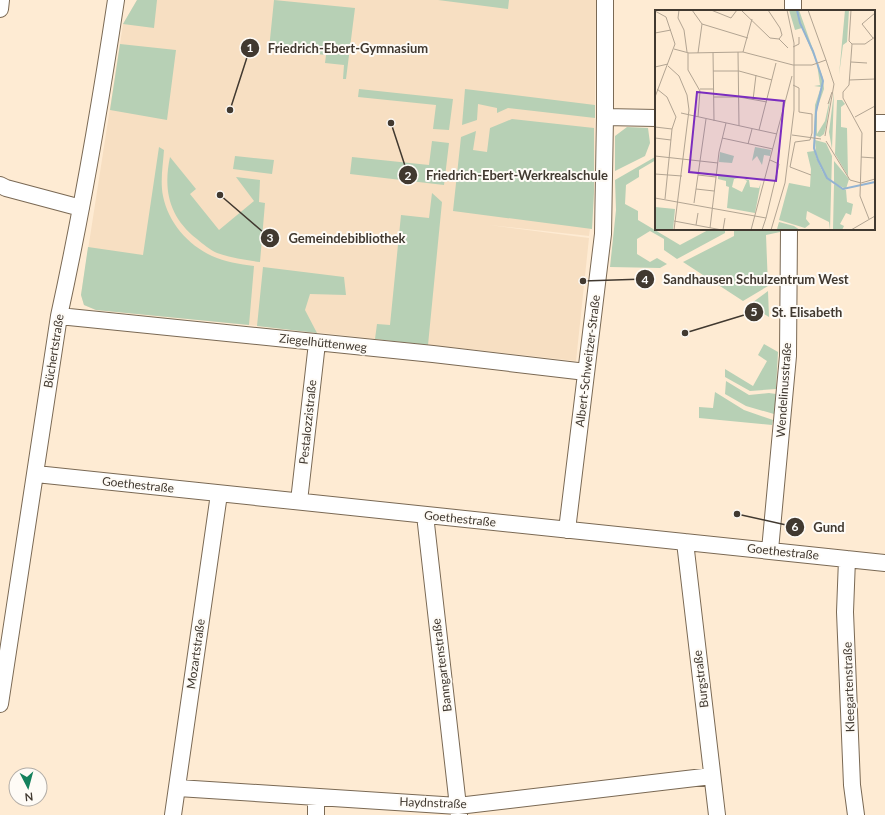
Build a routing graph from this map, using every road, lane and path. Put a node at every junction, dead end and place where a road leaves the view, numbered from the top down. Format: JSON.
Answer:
{"nodes":[{"id":1,"x":1,"y":0,"type":"edge"},
{"id":2,"x":116,"y":0,"type":"edge"},
{"id":3,"x":605,"y":0,"type":"edge"},
{"id":4,"x":0,"y":9,"type":"edge"},
{"id":5,"x":605,"y":117,"type":"junction"},
{"id":6,"x":655,"y":118,"type":"edge"},
{"id":7,"x":0,"y":185,"type":"edge"},
{"id":8,"x":81,"y":208,"type":"junction"},
{"id":9,"x":789,"y":230,"type":"edge"},
{"id":10,"x":59,"y":316,"type":"junction"},
{"id":11,"x":317,"y":343,"type":"junction"},
{"id":12,"x":586,"y":372,"type":"junction"},
{"id":13,"x":36,"y":474,"type":"junction"},
{"id":14,"x":219,"y":494,"type":"junction"},
{"id":15,"x":299,"y":501,"type":"junction"},
{"id":16,"x":425,"y":515,"type":"junction"},
{"id":17,"x":567,"y":530,"type":"junction"},
{"id":18,"x":685,"y":542,"type":"junction"},
{"id":19,"x":770,"y":550,"type":"junction"},
{"id":20,"x":847,"y":559,"type":"junction"},
{"id":21,"x":885,"y":562,"type":"edge"},
{"id":22,"x":0,"y":704,"type":"edge"},
{"id":23,"x":712,"y":776,"type":"junction"},
{"id":24,"x":178,"y":788,"type":"junction"},
{"id":25,"x":316,"y":796,"type":"junction"},
{"id":26,"x":458,"y":810,"type":"edge"},
{"id":27,"x":173,"y":815,"type":"edge"},
{"id":28,"x":316,"y":815,"type":"edge"},
{"id":29,"x":717,"y":815,"type":"edge"},
{"id":30,"x":856,"y":815,"type":"edge"}],
"edges":[{"from":1,"to":4,"type":"street"},
{"from":2,"to":8,"type":"street","name":"Büchertstraße"},
{"from":3,"to":5,"type":"street","name":"Albert-Schweitzer-Straße"},
{"from":5,"to":6,"type":"street"},
{"from":5,"to":12,"type":"street","name":"Albert-Schweitzer-Straße"},
{"from":7,"to":8,"type":"street"},
{"from":8,"to":10,"type":"street","name":"Büchertstraße"},
{"from":9,"to":19,"type":"street","name":"Wendelinusstraße"},
{"from":10,"to":11,"type":"street","name":"Ziegelhüttenweg"},
{"from":10,"to":13,"type":"street","name":"Büchertstraße"},
{"from":11,"to":12,"type":"street","name":"Ziegelhüttenweg"},
{"from":11,"to":15,"type":"street","name":"Pestalozzistraße"},
{"from":12,"to":17,"type":"street","name":"Albert-Schweitzer-Straße"},
{"from":13,"to":14,"type":"street","name":"Goethestraße"},
{"from":13,"to":22,"type":"street","name":"Büchertstraße"},
{"from":14,"to":15,"type":"street","name":"Goethestraße"},
{"from":14,"to":24,"type":"street","name":"Mozartstraße"},
{"from":15,"to":16,"type":"street","name":"Goethestraße"},
{"from":16,"to":17,"type":"street","name":"Goethestraße"},
{"from":16,"to":26,"type":"street","name":"Banngartenstraße"},
{"from":17,"to":18,"type":"street","name":"Goethestraße"},
{"from":18,"to":19,"type":"street","name":"Goethestraße"},
{"from":18,"to":23,"type":"street","name":"Burgstraße"},
{"from":19,"to":20,"type":"street","name":"Goethestraße"},
{"from":20,"to":21,"type":"street","name":"Goethestraße"},
{"from":20,"to":30,"type":"street","name":"Kleegartenstraße"},
{"from":23,"to":26,"type":"street","name":"Haydnstraße"},
{"from":23,"to":29,"type":"street","name":"Burgstraße"},
{"from":24,"to":25,"type":"street","name":"Haydnstraße"},
{"from":24,"to":27,"type":"street","name":"Mozartstraße"},
{"from":25,"to":26,"type":"street","name":"Haydnstraße"},
{"from":25,"to":28,"type":"street"}]}
